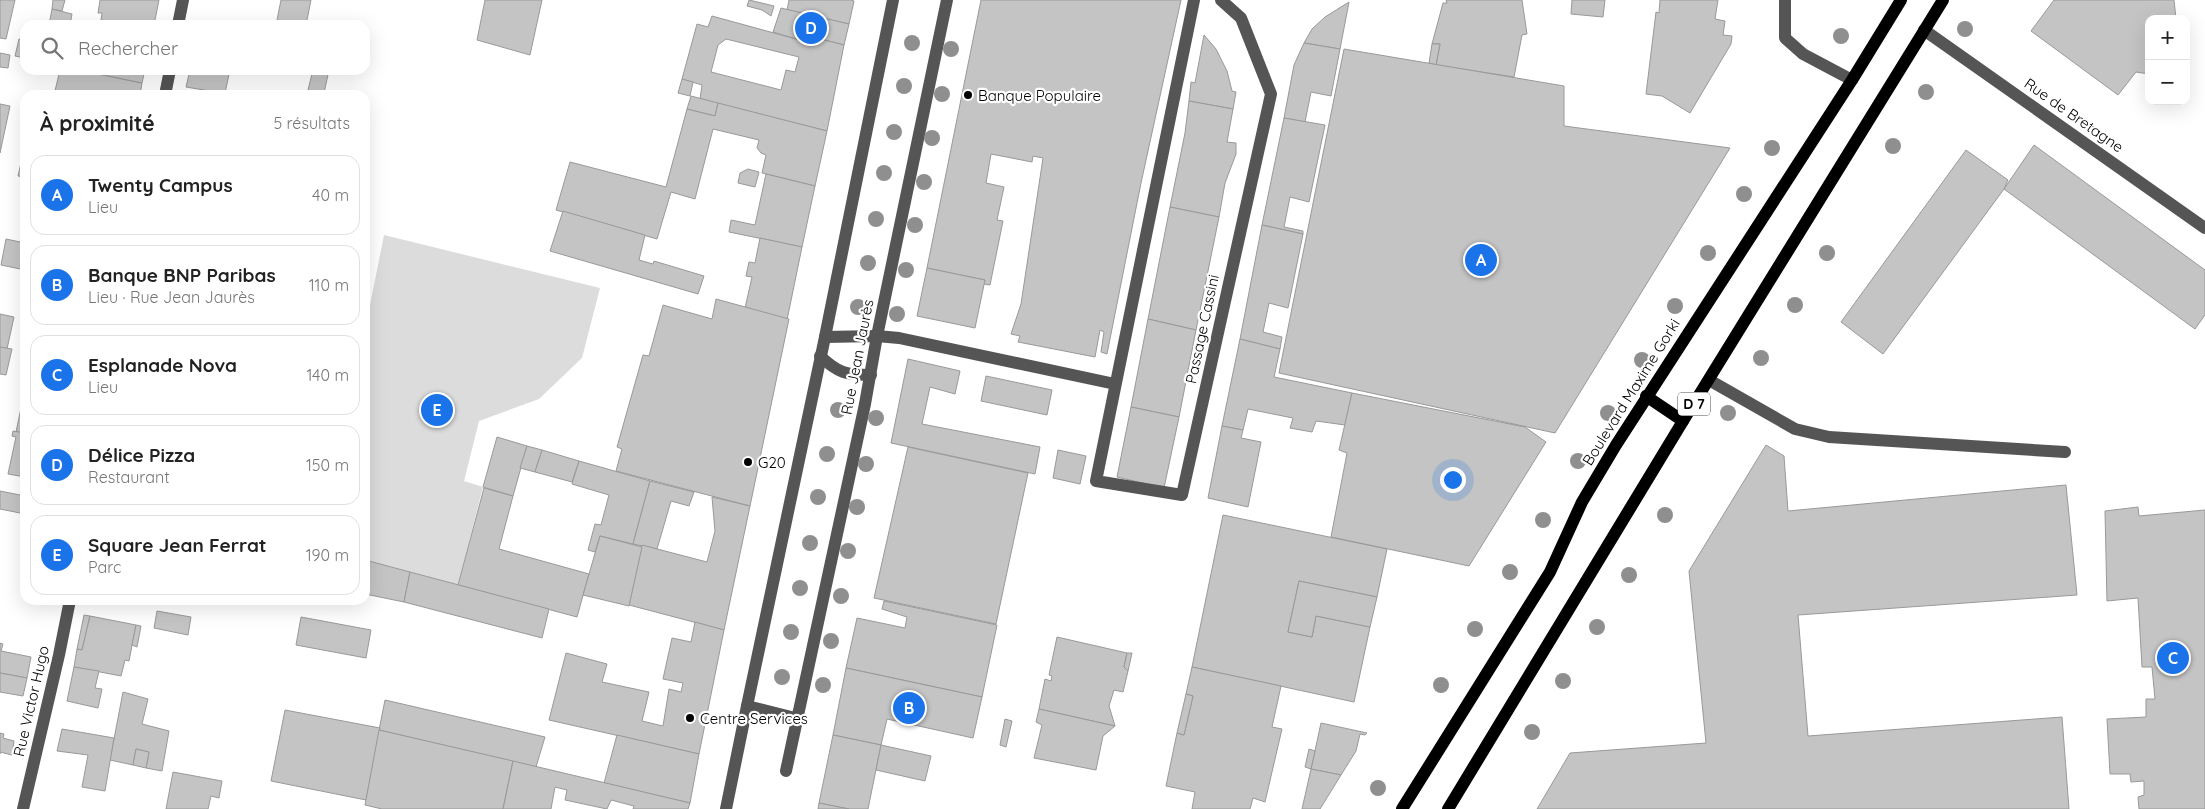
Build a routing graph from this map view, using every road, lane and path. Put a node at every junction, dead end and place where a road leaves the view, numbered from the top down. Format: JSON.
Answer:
{"nodes":[{"id":1,"x":183,"y":0,"type":"edge"},
{"id":2,"x":893,"y":0,"type":"edge"},
{"id":3,"x":947,"y":0,"type":"edge"},
{"id":4,"x":1194,"y":0,"type":"edge"},
{"id":5,"x":1221,"y":0,"type":"edge"},
{"id":6,"x":1785,"y":0,"type":"edge"},
{"id":7,"x":1901,"y":0,"type":"edge"},
{"id":8,"x":1943,"y":0,"type":"edge"},
{"id":9,"x":179,"y":20,"type":"edge"},
{"id":10,"x":1924,"y":30,"type":"junction"},
{"id":11,"x":169,"y":75,"type":"edge"},
{"id":12,"x":1852,"y":80,"type":"junction"},
{"id":13,"x":166,"y":90,"type":"edge"},
{"id":14,"x":2205,"y":228,"type":"edge"},
{"id":15,"x":877,"y":336,"type":"junction"},
{"id":16,"x":824,"y":338,"type":"junction"},
{"id":17,"x":820,"y":356,"type":"junction"},
{"id":18,"x":870,"y":375,"type":"junction"},
{"id":19,"x":1709,"y":380,"type":"junction"},
{"id":20,"x":1115,"y":384,"type":"junction"},
{"id":21,"x":1646,"y":396,"type":"junction"},
{"id":22,"x":1683,"y":421,"type":"junction"},
{"id":23,"x":2065,"y":452,"type":"dead end"},
{"id":24,"x":69,"y":605,"type":"edge"},
{"id":25,"x":747,"y":706,"type":"junction"},
{"id":26,"x":799,"y":719,"type":"junction"},
{"id":27,"x":786,"y":771,"type":"dead end"},
{"id":28,"x":23,"y":809,"type":"edge"},
{"id":29,"x":726,"y":809,"type":"edge"},
{"id":30,"x":1402,"y":809,"type":"edge"},
{"id":31,"x":1448,"y":809,"type":"edge"}],
"edges":[{"from":1,"to":9,"type":"street"},
{"from":2,"to":16,"type":"street"},
{"from":3,"to":15,"type":"street","name":"Rue Jean Jaurès"},
{"from":4,"to":20,"type":"street","name":"Passage Cassini"},
{"from":5,"to":20,"type":"street","name":"Passage Cassini"},
{"from":6,"to":12,"type":"street"},
{"from":7,"to":12,"type":"main road","name":"Boulevard Maxime Gorki"},
{"from":8,"to":10,"type":"main road","number":"D 7"},
{"from":10,"to":14,"type":"street","name":"Rue de Bretagne"},
{"from":10,"to":19,"type":"main road","number":"D 7"},
{"from":11,"to":13,"type":"street"},
{"from":12,"to":21,"type":"main road","name":"Boulevard Maxime Gorki"},
{"from":15,"to":16,"type":"street"},
{"from":15,"to":18,"type":"street","name":"Rue Jean Jaurès"},
{"from":15,"to":20,"type":"street"},
{"from":16,"to":17,"type":"street"},
{"from":17,"to":18,"type":"street"},
{"from":17,"to":25,"type":"street"},
{"from":18,"to":26,"type":"street","name":"Rue Jean Jaurès"},
{"from":19,"to":22,"type":"main road","number":"D 7"},
{"from":19,"to":23,"type":"street"},
{"from":21,"to":22,"type":"main road"},
{"from":21,"to":30,"type":"main road","name":"Boulevard Maxime Gorki"},
{"from":22,"to":31,"type":"main road","number":"D 7"},
{"from":24,"to":28,"type":"street","name":"Rue Victor Hugo"},
{"from":25,"to":26,"type":"street"},
{"from":25,"to":29,"type":"street"},
{"from":26,"to":27,"type":"street","name":"Rue Jean Jaurès"}]}
